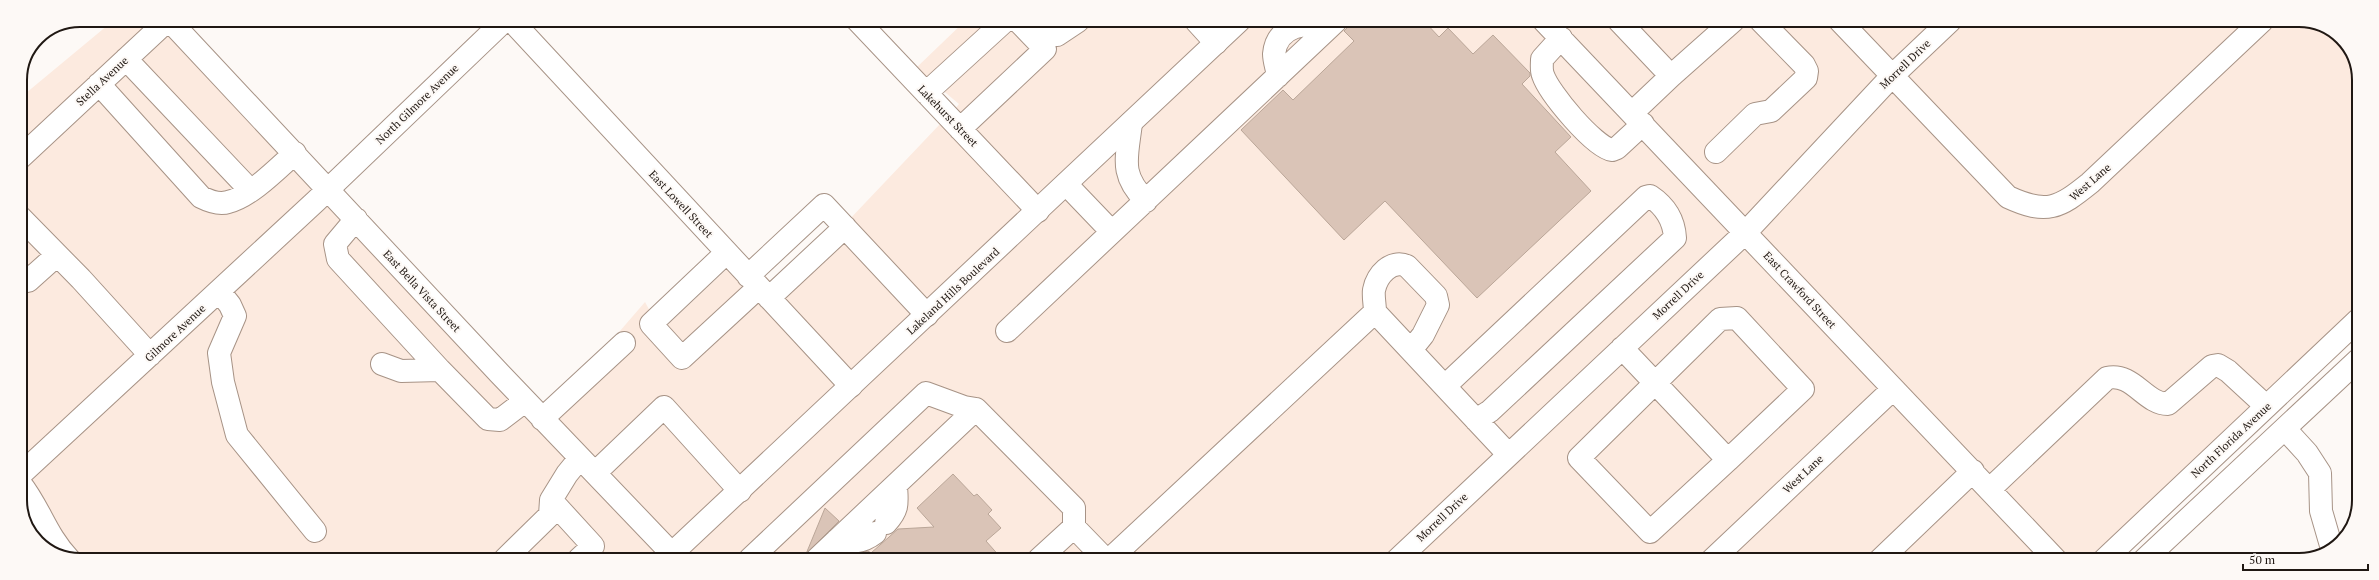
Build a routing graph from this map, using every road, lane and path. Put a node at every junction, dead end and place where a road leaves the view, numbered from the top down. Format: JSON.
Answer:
{"nodes":[{"id":1,"x":161,"y":27,"type":"edge"},
{"id":2,"x":176,"y":27,"type":"edge"},
{"id":3,"x":498,"y":27,"type":"edge"},
{"id":4,"x":517,"y":27,"type":"edge"},
{"id":5,"x":864,"y":27,"type":"edge"},
{"id":6,"x":998,"y":27,"type":"edge"},
{"id":7,"x":1025,"y":27,"type":"edge"},
{"id":8,"x":1043,"y":27,"type":"edge"},
{"id":9,"x":1068,"y":27,"type":"edge"},
{"id":10,"x":1202,"y":27,"type":"edge"},
{"id":11,"x":1233,"y":27,"type":"edge"},
{"id":12,"x":1329,"y":27,"type":"edge"},
{"id":13,"x":1550,"y":27,"type":"edge"},
{"id":14,"x":1625,"y":27,"type":"edge"},
{"id":15,"x":1726,"y":27,"type":"edge"},
{"id":16,"x":1767,"y":27,"type":"edge"},
{"id":17,"x":1846,"y":27,"type":"edge"},
{"id":18,"x":1944,"y":27,"type":"edge"},
{"id":19,"x":2256,"y":27,"type":"edge"},
{"id":20,"x":1561,"y":38,"type":"junction"},
{"id":21,"x":1216,"y":42,"type":"junction"},
{"id":22,"x":126,"y":59,"type":"junction"},
{"id":23,"x":1671,"y":76,"type":"junction"},
{"id":24,"x":1892,"y":76,"type":"junction"},
{"id":25,"x":99,"y":84,"type":"junction"},
{"id":26,"x":926,"y":93,"type":"junction"},
{"id":27,"x":1638,"y":118,"type":"junction"},
{"id":28,"x":1130,"y":123,"type":"junction"},
{"id":29,"x":960,"y":129,"type":"junction"},
{"id":30,"x":28,"y":144,"type":"edge"},
{"id":31,"x":1716,"y":152,"type":"dead end"},
{"id":32,"x":295,"y":153,"type":"junction"},
{"id":33,"x":1066,"y":184,"type":"junction"},
{"id":34,"x":328,"y":188,"type":"junction"},
{"id":35,"x":250,"y":190,"type":"junction"},
{"id":36,"x":1146,"y":201,"type":"junction"},
{"id":37,"x":1038,"y":212,"type":"junction"},
{"id":38,"x":356,"y":219,"type":"junction"},
{"id":39,"x":27,"y":224,"type":"edge"},
{"id":40,"x":844,"y":227,"type":"junction"},
{"id":41,"x":1112,"y":232,"type":"junction"},
{"id":42,"x":1746,"y":232,"type":"junction"},
{"id":43,"x":726,"y":252,"type":"junction"},
{"id":44,"x":57,"y":255,"type":"junction"},
{"id":45,"x":27,"y":280,"type":"edge"},
{"id":46,"x":758,"y":287,"type":"junction"},
{"id":47,"x":219,"y":291,"type":"junction"},
{"id":48,"x":1375,"y":312,"type":"junction"},
{"id":49,"x":927,"y":315,"type":"junction"},
{"id":50,"x":2352,"y":326,"type":"edge"},
{"id":51,"x":1007,"y":331,"type":"dead end"},
{"id":52,"x":624,"y":343,"type":"dead end"},
{"id":53,"x":1622,"y":348,"type":"junction"},
{"id":54,"x":1411,"y":350,"type":"junction"},
{"id":55,"x":150,"y":355,"type":"junction"},
{"id":56,"x":382,"y":364,"type":"dead end"},
{"id":57,"x":2352,"y":366,"type":"edge"},
{"id":58,"x":440,"y":370,"type":"junction"},
{"id":59,"x":1655,"y":383,"type":"junction"},
{"id":60,"x":851,"y":386,"type":"junction"},
{"id":61,"x":1445,"y":386,"type":"junction"},
{"id":62,"x":1893,"y":388,"type":"junction"},
{"id":63,"x":525,"y":401,"type":"junction"},
{"id":64,"x":2266,"y":406,"type":"junction"},
{"id":65,"x":976,"y":409,"type":"junction"},
{"id":66,"x":542,"y":419,"type":"junction"},
{"id":67,"x":1476,"y":420,"type":"junction"},
{"id":68,"x":2285,"y":429,"type":"junction"},
{"id":69,"x":1508,"y":454,"type":"junction"},
{"id":70,"x":2210,"y":459,"type":"junction"},
{"id":71,"x":1728,"y":460,"type":"junction"},
{"id":72,"x":587,"y":466,"type":"junction"},
{"id":73,"x":27,"y":469,"type":"edge"},
{"id":74,"x":1973,"y":471,"type":"junction"},
{"id":75,"x":896,"y":486,"type":"junction"},
{"id":76,"x":1990,"y":489,"type":"junction"},
{"id":77,"x":740,"y":491,"type":"junction"},
{"id":78,"x":27,"y":493,"type":"edge"},
{"id":79,"x":551,"y":500,"type":"junction"},
{"id":80,"x":1074,"y":526,"type":"junction"},
{"id":81,"x":315,"y":531,"type":"dead end"},
{"id":82,"x":837,"y":540,"type":"junction"},
{"id":83,"x":2330,"y":543,"type":"edge"},
{"id":84,"x":62,"y":550,"type":"edge"},
{"id":85,"x":511,"y":553,"type":"edge"},
{"id":86,"x":585,"y":553,"type":"edge"},
{"id":87,"x":668,"y":553,"type":"edge"},
{"id":88,"x":676,"y":553,"type":"edge"},
{"id":89,"x":756,"y":553,"type":"edge"},
{"id":90,"x":823,"y":553,"type":"edge"},
{"id":91,"x":1045,"y":553,"type":"edge"},
{"id":92,"x":1100,"y":553,"type":"edge"},
{"id":93,"x":1116,"y":553,"type":"edge"},
{"id":94,"x":1404,"y":553,"type":"edge"},
{"id":95,"x":1719,"y":553,"type":"edge"},
{"id":96,"x":1887,"y":553,"type":"edge"},
{"id":97,"x":2049,"y":553,"type":"edge"},
{"id":98,"x":2111,"y":553,"type":"edge"},
{"id":99,"x":2133,"y":553,"type":"edge"},
{"id":100,"x":2152,"y":553,"type":"edge"}],
"edges":[{"from":1,"to":22,"type":"street","name":"Stella Avenue"},
{"from":2,"to":32,"type":"street","name":"East Bella Vista Street"},
{"from":3,"to":34,"type":"street","name":"North Gilmore Avenue"},
{"from":4,"to":43,"type":"street","name":"East Lowell Street"},
{"from":5,"to":26,"type":"street","name":"Lakehurst Street"},
{"from":6,"to":26,"type":"street"},
{"from":7,"to":29,"type":"street"},
{"from":8,"to":9,"type":"street"},
{"from":10,"to":21,"type":"street"},
{"from":11,"to":21,"type":"street","name":"Lakeland Hills Boulevard"},
{"from":12,"to":36,"type":"street"},
{"from":13,"to":20,"type":"street","name":"East Crawford Street"},
{"from":14,"to":23,"type":"street"},
{"from":15,"to":23,"type":"street"},
{"from":16,"to":31,"type":"street"},
{"from":17,"to":24,"type":"street","name":"West Lane"},
{"from":18,"to":24,"type":"street","name":"Morrell Drive"},
{"from":19,"to":24,"type":"street","name":"West Lane"},
{"from":20,"to":27,"type":"street","name":"East Crawford Street"},
{"from":20,"to":27,"type":"street"},
{"from":21,"to":28,"type":"street","name":"Lakeland Hills Boulevard"},
{"from":22,"to":25,"type":"street","name":"Stella Avenue"},
{"from":22,"to":35,"type":"street"},
{"from":23,"to":27,"type":"street"},
{"from":24,"to":42,"type":"street","name":"Morrell Drive"},
{"from":25,"to":30,"type":"street","name":"Stella Avenue"},
{"from":25,"to":35,"type":"street"},
{"from":26,"to":29,"type":"street","name":"Lakehurst Street"},
{"from":27,"to":42,"type":"street","name":"East Crawford Street"},
{"from":28,"to":33,"type":"street","name":"Lakeland Hills Boulevard"},
{"from":28,"to":36,"type":"street"},
{"from":29,"to":37,"type":"street","name":"Lakehurst Street"},
{"from":32,"to":34,"type":"street","name":"East Bella Vista Street"},
{"from":32,"to":35,"type":"street"},
{"from":33,"to":37,"type":"street","name":"Lakeland Hills Boulevard"},
{"from":33,"to":41,"type":"street"},
{"from":34,"to":38,"type":"street","name":"East Bella Vista Street"},
{"from":34,"to":47,"type":"street","name":"Gilmore Avenue"},
{"from":36,"to":41,"type":"street"},
{"from":37,"to":49,"type":"street","name":"Lakeland Hills Boulevard"},
{"from":38,"to":58,"type":"street"},
{"from":38,"to":63,"type":"street","name":"East Bella Vista Street"},
{"from":39,"to":44,"type":"street"},
{"from":40,"to":46,"type":"street"},
{"from":40,"to":46,"type":"street"},
{"from":40,"to":49,"type":"street"},
{"from":41,"to":51,"type":"street"},
{"from":42,"to":53,"type":"street","name":"Morrell Drive"},
{"from":42,"to":62,"type":"street","name":"East Crawford Street"},
{"from":43,"to":46,"type":"street","name":"East Lowell Street"},
{"from":43,"to":46,"type":"street"},
{"from":44,"to":45,"type":"street"},
{"from":44,"to":55,"type":"street"},
{"from":46,"to":60,"type":"street","name":"East Lowell Street"},
{"from":47,"to":55,"type":"street","name":"Gilmore Avenue"},
{"from":47,"to":81,"type":"street"},
{"from":48,"to":54,"type":"street"},
{"from":48,"to":54,"type":"street"},
{"from":48,"to":93,"type":"street"},
{"from":49,"to":60,"type":"street","name":"Lakeland Hills Boulevard"},
{"from":50,"to":64,"type":"street","name":"North Florida Avenue"},
{"from":52,"to":66,"type":"street"},
{"from":53,"to":59,"type":"street"},
{"from":53,"to":69,"type":"street","name":"Morrell Drive"},
{"from":54,"to":61,"type":"street"},
{"from":55,"to":73,"type":"street","name":"Gilmore Avenue"},
{"from":56,"to":58,"type":"street"},
{"from":57,"to":68,"type":"street"},
{"from":58,"to":63,"type":"street"},
{"from":59,"to":71,"type":"street"},
{"from":59,"to":71,"type":"street"},
{"from":59,"to":71,"type":"street"},
{"from":60,"to":77,"type":"street","name":"Lakeland Hills Boulevard"},
{"from":61,"to":67,"type":"street"},
{"from":61,"to":67,"type":"street"},
{"from":62,"to":74,"type":"street","name":"East Crawford Street"},
{"from":62,"to":95,"type":"street","name":"West Lane"},
{"from":63,"to":66,"type":"street","name":"East Bella Vista Street"},
{"from":64,"to":70,"type":"street","name":"North Florida Avenue"},
{"from":64,"to":76,"type":"street"},
{"from":65,"to":75,"type":"street"},
{"from":65,"to":80,"type":"street"},
{"from":65,"to":89,"type":"street"},
{"from":66,"to":72,"type":"street","name":"East Bella Vista Street"},
{"from":67,"to":69,"type":"street"},
{"from":68,"to":83,"type":"street"},
{"from":68,"to":100,"type":"street"},
{"from":69,"to":94,"type":"street","name":"Morrell Drive"},
{"from":70,"to":98,"type":"street","name":"North Florida Avenue"},
{"from":70,"to":99,"type":"street"},
{"from":72,"to":77,"type":"street"},
{"from":72,"to":79,"type":"street"},
{"from":72,"to":87,"type":"street","name":"East Bella Vista Street"},
{"from":74,"to":76,"type":"street","name":"East Crawford Street"},
{"from":74,"to":96,"type":"street"},
{"from":75,"to":82,"type":"street"},
{"from":75,"to":82,"type":"street"},
{"from":76,"to":97,"type":"street","name":"East Crawford Street"},
{"from":77,"to":88,"type":"street","name":"Lakeland Hills Boulevard"},
{"from":78,"to":84,"type":"street"},
{"from":79,"to":85,"type":"street"},
{"from":79,"to":86,"type":"street"},
{"from":80,"to":91,"type":"street"},
{"from":80,"to":92,"type":"street"},
{"from":82,"to":90,"type":"street"}]}
